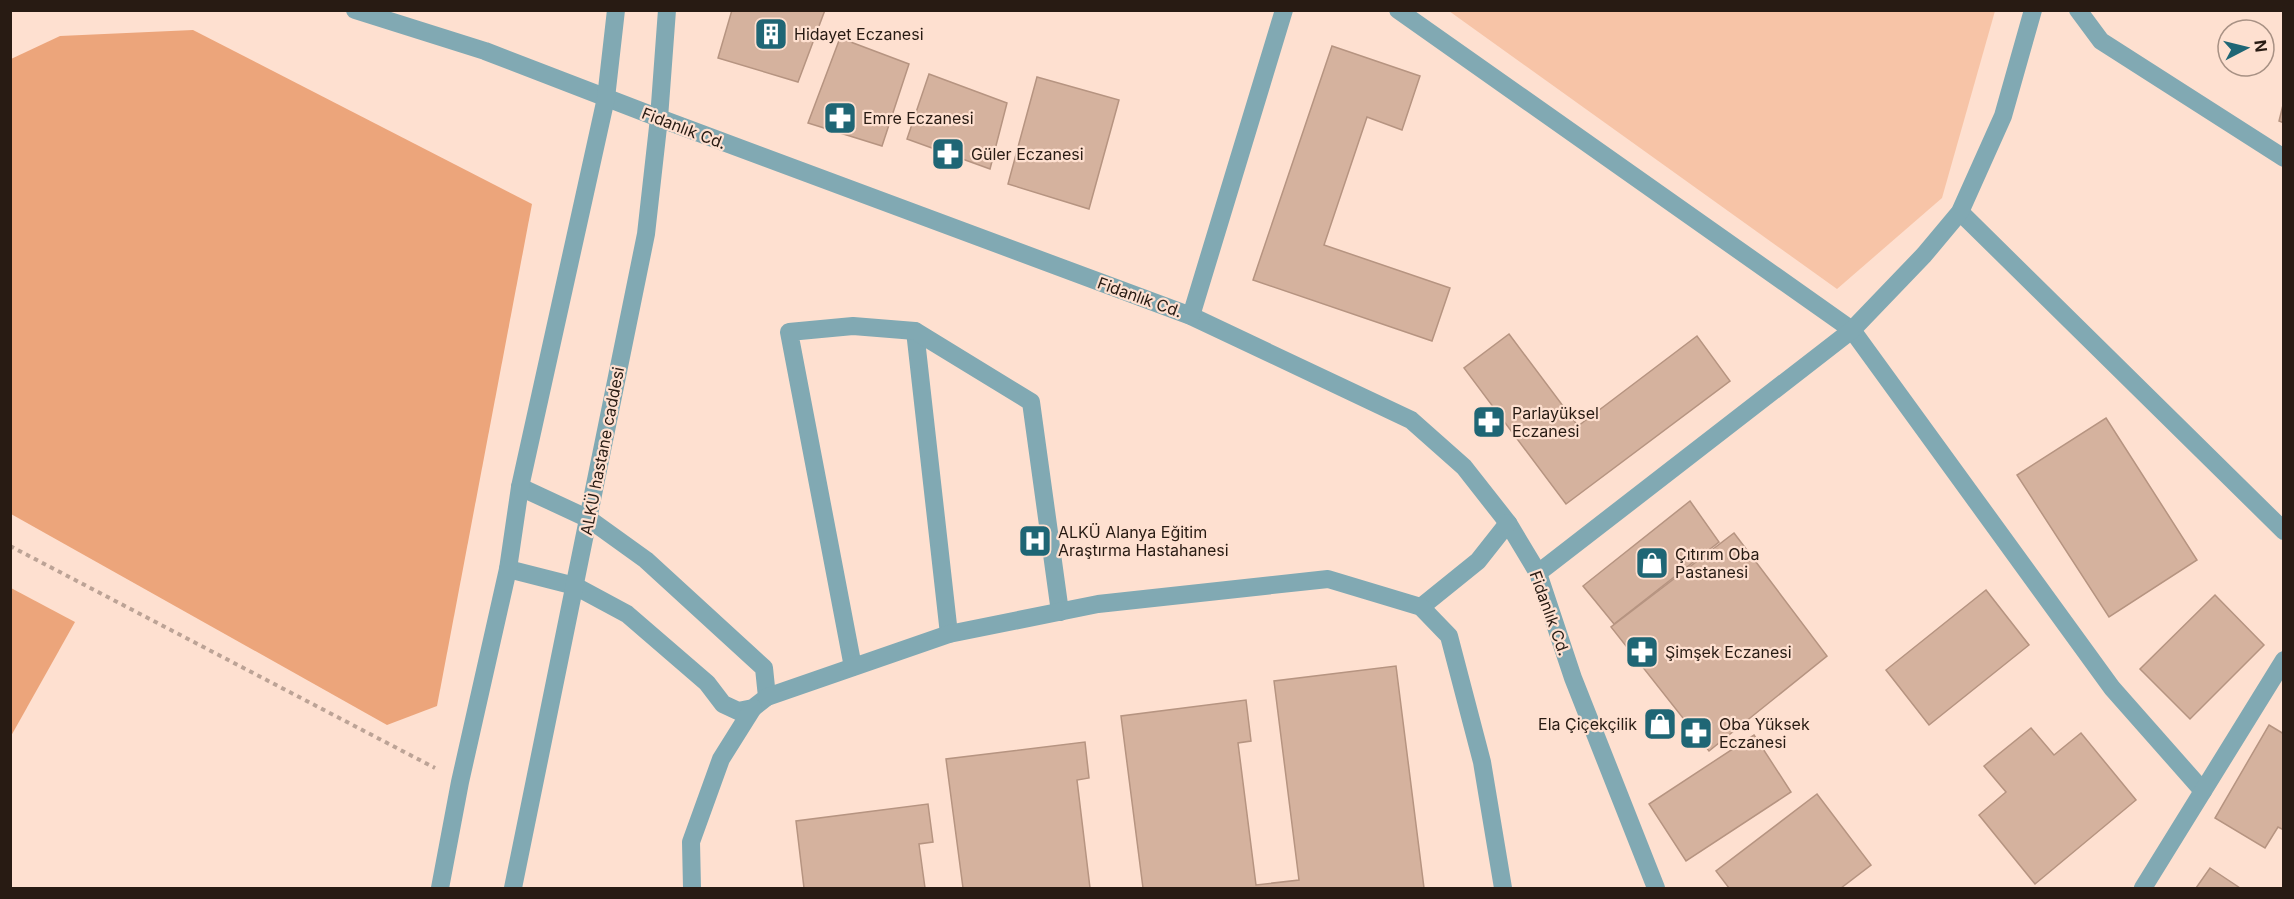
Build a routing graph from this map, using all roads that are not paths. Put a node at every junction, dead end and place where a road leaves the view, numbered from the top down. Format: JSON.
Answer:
{"nodes":[{"id":1,"x":355,"y":10,"type":"edge"},
{"id":2,"x":616,"y":10,"type":"edge"},
{"id":3,"x":667,"y":10,"type":"edge"},
{"id":4,"x":1284,"y":10,"type":"edge"},
{"id":5,"x":1398,"y":10,"type":"edge"},
{"id":6,"x":2033,"y":10,"type":"edge"},
{"id":7,"x":2078,"y":10,"type":"edge"},
{"id":8,"x":606,"y":98,"type":"junction"},
{"id":9,"x":659,"y":118,"type":"junction"},
{"id":10,"x":2283,"y":158,"type":"edge"},
{"id":11,"x":1960,"y":212,"type":"junction"},
{"id":12,"x":1191,"y":316,"type":"junction"},
{"id":13,"x":1852,"y":330,"type":"junction"},
{"id":14,"x":915,"y":331,"type":"junction"},
{"id":15,"x":520,"y":487,"type":"junction"},
{"id":16,"x":589,"y":519,"type":"junction"},
{"id":17,"x":1508,"y":523,"type":"junction"},
{"id":18,"x":2283,"y":531,"type":"edge"},
{"id":19,"x":508,"y":569,"type":"junction"},
{"id":20,"x":1538,"y":573,"type":"junction"},
{"id":21,"x":575,"y":586,"type":"junction"},
{"id":22,"x":1421,"y":607,"type":"junction"},
{"id":23,"x":1060,"y":612,"type":"junction"},
{"id":24,"x":949,"y":634,"type":"junction"},
{"id":25,"x":2283,"y":660,"type":"edge"},
{"id":26,"x":853,"y":667,"type":"junction"},
{"id":27,"x":760,"y":703,"type":"junction"},
{"id":28,"x":2203,"y":791,"type":"junction"},
{"id":29,"x":440,"y":888,"type":"edge"},
{"id":30,"x":513,"y":888,"type":"edge"},
{"id":31,"x":692,"y":888,"type":"edge"},
{"id":32,"x":1503,"y":888,"type":"edge"},
{"id":33,"x":1656,"y":888,"type":"edge"},
{"id":34,"x":2143,"y":888,"type":"edge"}],
"edges":[{"from":1,"to":8,"type":"street","name":"Fidanlık Cd."},
{"from":2,"to":8,"type":"street"},
{"from":3,"to":9,"type":"street","name":"ALKÜ hastane caddesi"},
{"from":4,"to":12,"type":"street"},
{"from":5,"to":13,"type":"street"},
{"from":6,"to":11,"type":"street"},
{"from":7,"to":10,"type":"street"},
{"from":8,"to":9,"type":"street","name":"Fidanlık Cd."},
{"from":8,"to":15,"type":"street"},
{"from":9,"to":12,"type":"street","name":"Fidanlık Cd."},
{"from":9,"to":16,"type":"street","name":"ALKÜ hastane caddesi"},
{"from":11,"to":13,"type":"street"},
{"from":11,"to":18,"type":"street"},
{"from":12,"to":17,"type":"street","name":"Fidanlık Cd."},
{"from":13,"to":20,"type":"street"},
{"from":13,"to":28,"type":"street"},
{"from":14,"to":23,"type":"street"},
{"from":14,"to":24,"type":"street"},
{"from":14,"to":26,"type":"street"},
{"from":15,"to":16,"type":"street"},
{"from":15,"to":19,"type":"street"},
{"from":16,"to":21,"type":"street","name":"ALKÜ hastane caddesi"},
{"from":16,"to":27,"type":"street"},
{"from":17,"to":20,"type":"street","name":"Fidanlık Cd."},
{"from":17,"to":22,"type":"street"},
{"from":19,"to":21,"type":"street"},
{"from":19,"to":29,"type":"street"},
{"from":20,"to":33,"type":"street","name":"Fidanlık Cd."},
{"from":21,"to":27,"type":"street"},
{"from":21,"to":30,"type":"street","name":"ALKÜ hastane caddesi"},
{"from":22,"to":23,"type":"street"},
{"from":22,"to":32,"type":"street"},
{"from":23,"to":24,"type":"street"},
{"from":24,"to":26,"type":"street"},
{"from":25,"to":28,"type":"street"},
{"from":26,"to":27,"type":"street"},
{"from":27,"to":31,"type":"street"},
{"from":28,"to":34,"type":"street"}]}
